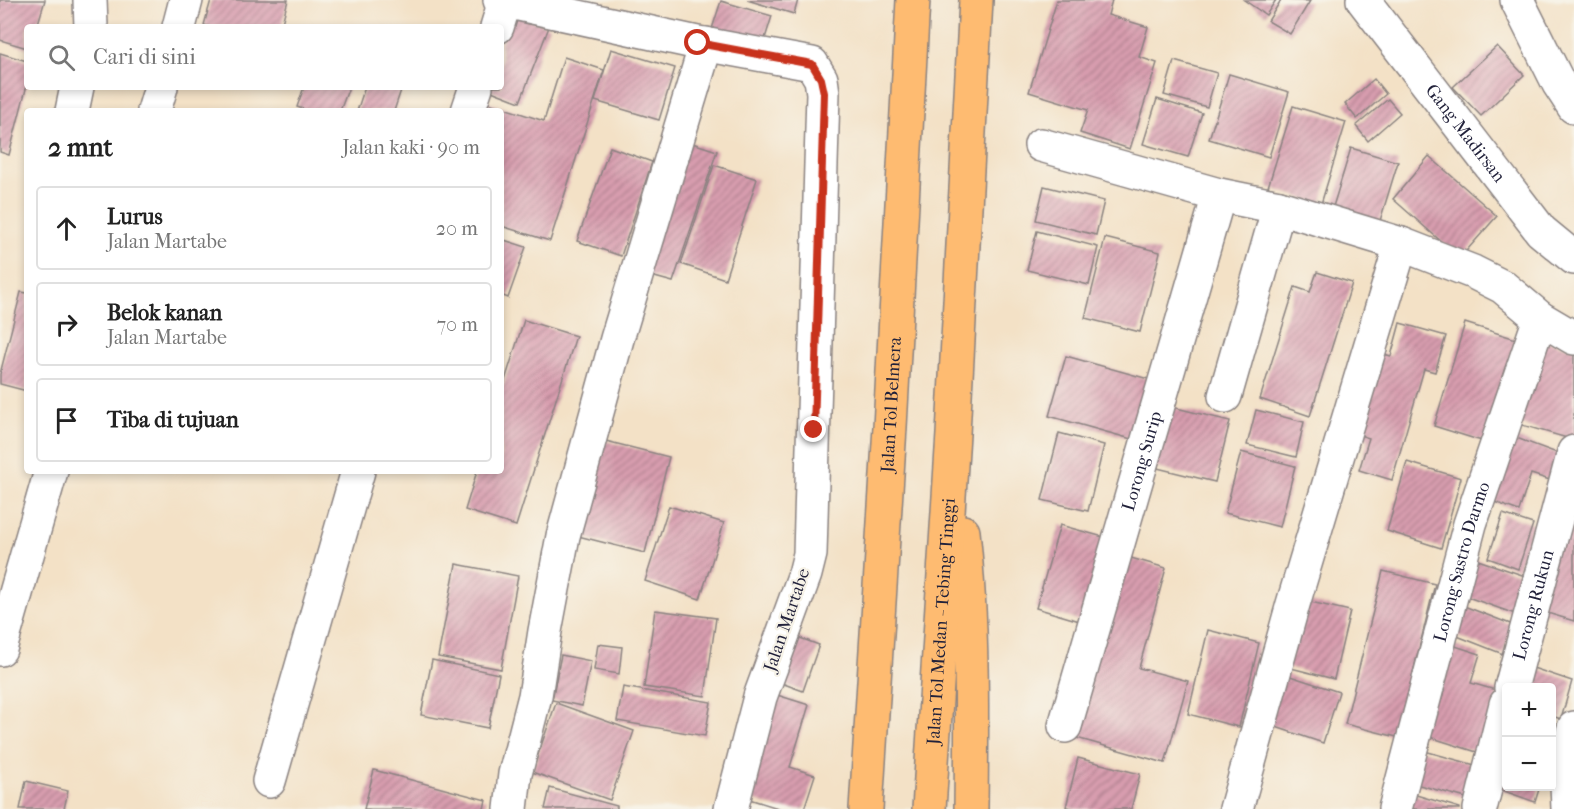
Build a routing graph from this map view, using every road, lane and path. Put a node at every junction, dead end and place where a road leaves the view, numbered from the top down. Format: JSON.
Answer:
{"nodes":[{"id":1,"x":90,"y":0,"type":"edge"},
{"id":2,"x":186,"y":0,"type":"edge"},
{"id":3,"x":913,"y":0,"type":"edge"},
{"id":4,"x":975,"y":0,"type":"edge"},
{"id":5,"x":1364,"y":0,"type":"edge"},
{"id":6,"x":1516,"y":0,"type":"edge"},
{"id":7,"x":501,"y":10,"type":"edge"},
{"id":8,"x":91,"y":24,"type":"edge"},
{"id":9,"x":179,"y":24,"type":"edge"},
{"id":10,"x":706,"y":44,"type":"junction"},
{"id":11,"x":77,"y":90,"type":"edge"},
{"id":12,"x":160,"y":90,"type":"edge"},
{"id":13,"x":475,"y":90,"type":"edge"},
{"id":14,"x":1574,"y":107,"type":"edge"},
{"id":15,"x":73,"y":108,"type":"edge"},
{"id":16,"x":155,"y":108,"type":"edge"},
{"id":17,"x":469,"y":108,"type":"edge"},
{"id":18,"x":1041,"y":145,"type":"dead end"},
{"id":19,"x":1219,"y":195,"type":"junction"},
{"id":20,"x":1279,"y":207,"type":"junction"},
{"id":21,"x":1401,"y":244,"type":"junction"},
{"id":22,"x":1574,"y":258,"type":"edge"},
{"id":23,"x":1540,"y":318,"type":"junction"},
{"id":24,"x":1574,"y":338,"type":"edge"},
{"id":25,"x":1225,"y":396,"type":"dead end"},
{"id":26,"x":953,"y":434,"type":"junction"},
{"id":27,"x":1574,"y":452,"type":"edge"},
{"id":28,"x":50,"y":474,"type":"edge"},
{"id":29,"x":357,"y":474,"type":"edge"},
{"id":30,"x":0,"y":649,"type":"edge"},
{"id":31,"x":1512,"y":683,"type":"edge"},
{"id":32,"x":1502,"y":720,"type":"edge"},
{"id":33,"x":1065,"y":726,"type":"dead end"},
{"id":34,"x":1574,"y":728,"type":"edge"},
{"id":35,"x":269,"y":781,"type":"dead end"},
{"id":36,"x":511,"y":809,"type":"edge"},
{"id":37,"x":731,"y":809,"type":"edge"},
{"id":38,"x":866,"y":809,"type":"edge"},
{"id":39,"x":929,"y":809,"type":"edge"},
{"id":40,"x":971,"y":809,"type":"edge"},
{"id":41,"x":1236,"y":809,"type":"edge"},
{"id":42,"x":1395,"y":809,"type":"edge"},
{"id":43,"x":1480,"y":809,"type":"edge"},
{"id":44,"x":1568,"y":809,"type":"edge"}],
"edges":[{"from":1,"to":8,"type":"street"},
{"from":2,"to":9,"type":"street"},
{"from":3,"to":38,"type":"highway","name":"Jalan Tol Belmera"},
{"from":4,"to":26,"type":"highway"},
{"from":5,"to":22,"type":"street","name":"Gang Madirsan"},
{"from":6,"to":14,"type":"street"},
{"from":7,"to":10,"type":"street","name":"Jalan Martabe"},
{"from":10,"to":36,"type":"street"},
{"from":10,"to":37,"type":"street","name":"Jalan Martabe"},
{"from":11,"to":15,"type":"street"},
{"from":12,"to":16,"type":"street"},
{"from":13,"to":17,"type":"street"},
{"from":18,"to":19,"type":"street"},
{"from":19,"to":20,"type":"street"},
{"from":19,"to":33,"type":"street","name":"Lorong Surip"},
{"from":20,"to":21,"type":"street"},
{"from":20,"to":25,"type":"street"},
{"from":21,"to":23,"type":"street"},
{"from":21,"to":41,"type":"street"},
{"from":23,"to":24,"type":"street"},
{"from":23,"to":42,"type":"street","name":"Lorong Sastro Darmo"},
{"from":26,"to":39,"type":"highway","name":"Jalan Tol Medan - Tebing Tinggi"},
{"from":26,"to":40,"type":"highway"},
{"from":27,"to":31,"type":"street","name":"Lorong Rukun"},
{"from":28,"to":30,"type":"street"},
{"from":29,"to":35,"type":"street"},
{"from":32,"to":43,"type":"street"},
{"from":34,"to":44,"type":"street"}]}
